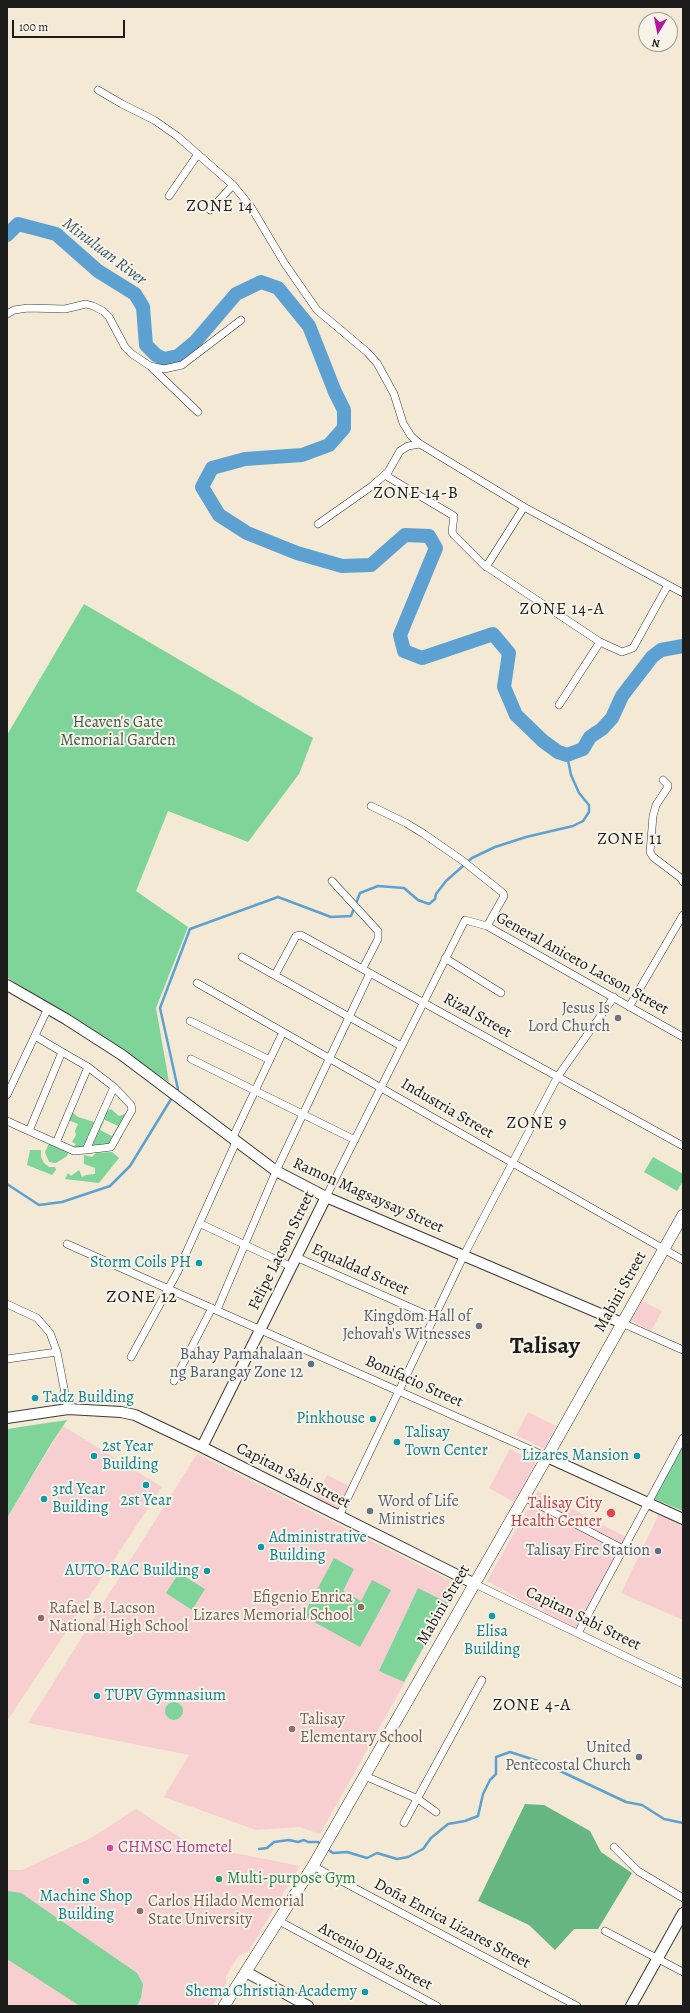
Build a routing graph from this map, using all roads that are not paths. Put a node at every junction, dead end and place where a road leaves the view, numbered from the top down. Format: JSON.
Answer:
{"nodes":[{"id":1,"x":98,"y":90,"type":"dead end"},
{"id":2,"x":198,"y":154,"type":"junction"},
{"id":3,"x":233,"y":185,"type":"junction"},
{"id":4,"x":169,"y":196,"type":"dead end"},
{"id":5,"x":210,"y":210,"type":"dead end"},
{"id":6,"x":7,"y":314,"type":"edge"},
{"id":7,"x":241,"y":320,"type":"dead end"},
{"id":8,"x":150,"y":366,"type":"junction"},
{"id":9,"x":198,"y":412,"type":"dead end"},
{"id":10,"x":420,"y":444,"type":"junction"},
{"id":11,"x":388,"y":472,"type":"junction"},
{"id":12,"x":524,"y":507,"type":"junction"},
{"id":13,"x":318,"y":524,"type":"dead end"},
{"id":14,"x":486,"y":567,"type":"junction"},
{"id":15,"x":668,"y":585,"type":"junction"},
{"id":16,"x":683,"y":593,"type":"edge"},
{"id":17,"x":600,"y":642,"type":"junction"},
{"id":18,"x":559,"y":705,"type":"dead end"},
{"id":19,"x":663,"y":780,"type":"dead end"},
{"id":20,"x":371,"y":806,"type":"dead end"},
{"id":21,"x":332,"y":881,"type":"dead end"},
{"id":22,"x":683,"y":882,"type":"edge"},
{"id":23,"x":683,"y":914,"type":"edge"},
{"id":24,"x":465,"y":920,"type":"joint"},
{"id":25,"x":487,"y":926,"type":"junction"},
{"id":26,"x":242,"y":957,"type":"dead end"},
{"id":27,"x":445,"y":958,"type":"junction"},
{"id":28,"x":363,"y":968,"type":"junction"},
{"id":29,"x":370,"y":973,"type":"junction"},
{"id":30,"x":275,"y":975,"type":"junction"},
{"id":31,"x":197,"y":983,"type":"dead end"},
{"id":32,"x":7,"y":985,"type":"edge"},
{"id":33,"x":501,"y":993,"type":"dead end"},
{"id":34,"x":614,"y":997,"type":"junction"},
{"id":35,"x":423,"y":1002,"type":"junction"},
{"id":36,"x":629,"y":1007,"type":"junction"},
{"id":37,"x":48,"y":1008,"type":"junction"},
{"id":38,"x":350,"y":1016,"type":"junction"},
{"id":39,"x":190,"y":1021,"type":"dead end"},
{"id":40,"x":283,"y":1032,"type":"junction"},
{"id":41,"x":35,"y":1036,"type":"junction"},
{"id":42,"x":683,"y":1037,"type":"edge"},
{"id":43,"x":401,"y":1046,"type":"junction"},
{"id":44,"x":62,"y":1052,"type":"junction"},
{"id":45,"x":191,"y":1059,"type":"dead end"},
{"id":46,"x":330,"y":1059,"type":"junction"},
{"id":47,"x":270,"y":1060,"type":"junction"},
{"id":48,"x":88,"y":1067,"type":"junction"},
{"id":49,"x":558,"y":1076,"type":"junction"},
{"id":50,"x":114,"y":1087,"type":"junction"},
{"id":51,"x":380,"y":1088,"type":"junction"},
{"id":52,"x":255,"y":1091,"type":"junction"},
{"id":53,"x":7,"y":1095,"type":"edge"},
{"id":54,"x":303,"y":1114,"type":"junction"},
{"id":55,"x":7,"y":1121,"type":"edge"},
{"id":56,"x":28,"y":1131,"type":"junction"},
{"id":57,"x":354,"y":1140,"type":"junction"},
{"id":58,"x":234,"y":1141,"type":"junction"},
{"id":59,"x":56,"y":1143,"type":"junction"},
{"id":60,"x":683,"y":1146,"type":"edge"},
{"id":61,"x":86,"y":1150,"type":"junction"},
{"id":62,"x":512,"y":1163,"type":"junction"},
{"id":63,"x":276,"y":1171,"type":"junction"},
{"id":64,"x":326,"y":1197,"type":"junction"},
{"id":65,"x":683,"y":1215,"type":"edge"},
{"id":66,"x":201,"y":1224,"type":"junction"},
{"id":67,"x":67,"y":1244,"type":"dead end"},
{"id":68,"x":247,"y":1244,"type":"junction"},
{"id":69,"x":664,"y":1249,"type":"junction"},
{"id":70,"x":464,"y":1255,"type":"junction"},
{"id":71,"x":296,"y":1257,"type":"junction"},
{"id":72,"x":683,"y":1260,"type":"edge"},
{"id":73,"x":292,"y":1267,"type":"junction"},
{"id":74,"x":168,"y":1289,"type":"junction"},
{"id":75,"x":7,"y":1304,"type":"edge"},
{"id":76,"x":215,"y":1309,"type":"junction"},
{"id":77,"x":434,"y":1318,"type":"junction"},
{"id":78,"x":622,"y":1324,"type":"junction"},
{"id":79,"x":260,"y":1330,"type":"junction"},
{"id":80,"x":683,"y":1350,"type":"edge"},
{"id":81,"x":57,"y":1352,"type":"junction"},
{"id":82,"x":130,"y":1357,"type":"dead end"},
{"id":83,"x":7,"y":1358,"type":"edge"},
{"id":84,"x":174,"y":1381,"type":"dead end"},
{"id":85,"x":399,"y":1391,"type":"junction"},
{"id":86,"x":68,"y":1409,"type":"junction"},
{"id":87,"x":7,"y":1418,"type":"edge"},
{"id":88,"x":683,"y":1438,"type":"edge"},
{"id":89,"x":202,"y":1446,"type":"junction"},
{"id":90,"x":547,"y":1457,"type":"junction"},
{"id":91,"x":524,"y":1497,"type":"junction"},
{"id":92,"x":647,"y":1504,"type":"junction"},
{"id":93,"x":340,"y":1516,"type":"junction"},
{"id":94,"x":683,"y":1519,"type":"edge"},
{"id":95,"x":623,"y":1549,"type":"junction"},
{"id":96,"x":475,"y":1584,"type":"junction"},
{"id":97,"x":578,"y":1633,"type":"junction"},
{"id":98,"x":482,"y":1680,"type":"dead end"},
{"id":99,"x":683,"y":1684,"type":"edge"},
{"id":100,"x":365,"y":1776,"type":"junction"},
{"id":101,"x":418,"y":1799,"type":"junction"},
{"id":102,"x":436,"y":1812,"type":"dead end"},
{"id":103,"x":404,"y":1823,"type":"dead end"},
{"id":104,"x":614,"y":1847,"type":"dead end"},
{"id":105,"x":313,"y":1866,"type":"junction"},
{"id":106,"x":683,"y":1898,"type":"edge"},
{"id":107,"x":683,"y":1913,"type":"edge"},
{"id":108,"x":279,"y":1921,"type":"junction"},
{"id":109,"x":605,"y":1931,"type":"dead end"},
{"id":110,"x":658,"y":1959,"type":"junction"},
{"id":111,"x":246,"y":1972,"type":"junction"},
{"id":112,"x":683,"y":1972,"type":"edge"},
{"id":113,"x":224,"y":2006,"type":"edge"},
{"id":114,"x":308,"y":2006,"type":"edge"},
{"id":115,"x":436,"y":2006,"type":"edge"},
{"id":116,"x":577,"y":2006,"type":"edge"},
{"id":117,"x":632,"y":2006,"type":"edge"}],
"edges":[{"from":1,"to":2,"type":"street"},
{"from":2,"to":3,"type":"street"},
{"from":2,"to":4,"type":"street"},
{"from":3,"to":5,"type":"street"},
{"from":3,"to":10,"type":"street"},
{"from":6,"to":8,"type":"street"},
{"from":7,"to":8,"type":"street"},
{"from":8,"to":9,"type":"street"},
{"from":10,"to":11,"type":"street"},
{"from":10,"to":12,"type":"street"},
{"from":11,"to":13,"type":"street"},
{"from":11,"to":14,"type":"street"},
{"from":12,"to":14,"type":"street"},
{"from":12,"to":15,"type":"street"},
{"from":14,"to":17,"type":"street"},
{"from":15,"to":16,"type":"street"},
{"from":15,"to":17,"type":"street"},
{"from":17,"to":18,"type":"street"},
{"from":19,"to":22,"type":"street"},
{"from":20,"to":25,"type":"street"},
{"from":21,"to":28,"type":"street"},
{"from":23,"to":36,"type":"street"},
{"from":24,"to":25,"type":"street","name":"General Aniceto Lacson Street"},
{"from":24,"to":27,"type":"street","name":"Felipe Lacson Street"},
{"from":25,"to":34,"type":"street","name":"General Aniceto Lacson Street"},
{"from":26,"to":30,"type":"street"},
{"from":27,"to":33,"type":"street"},
{"from":27,"to":35,"type":"street","name":"Felipe Lacson Street"},
{"from":28,"to":29,"type":"street","name":"Rizal Street"},
{"from":28,"to":30,"type":"street","name":"Rizal Street"},
{"from":29,"to":35,"type":"street","name":"Rizal Street"},
{"from":29,"to":38,"type":"street"},
{"from":30,"to":38,"type":"street"},
{"from":31,"to":40,"type":"street","name":"Industria Street"},
{"from":32,"to":37,"type":"street","name":"Ramon Magsaysay Street"},
{"from":34,"to":36,"type":"street","name":"General Aniceto Lacson Street"},
{"from":34,"to":49,"type":"street"},
{"from":35,"to":43,"type":"street","name":"Felipe Lacson Street"},
{"from":35,"to":49,"type":"street","name":"Rizal Street"},
{"from":36,"to":42,"type":"street","name":"General Aniceto Lacson Street"},
{"from":37,"to":41,"type":"street"},
{"from":37,"to":58,"type":"street","name":"Ramon Magsaysay Street"},
{"from":38,"to":43,"type":"street"},
{"from":38,"to":46,"type":"street"},
{"from":39,"to":47,"type":"street"},
{"from":40,"to":46,"type":"street","name":"Industria Street"},
{"from":40,"to":47,"type":"street"},
{"from":41,"to":44,"type":"street"},
{"from":41,"to":53,"type":"street"},
{"from":43,"to":51,"type":"street","name":"Felipe Lacson Street"},
{"from":44,"to":48,"type":"street"},
{"from":44,"to":56,"type":"street"},
{"from":45,"to":52,"type":"street"},
{"from":46,"to":51,"type":"street","name":"Industria Street"},
{"from":46,"to":54,"type":"street"},
{"from":47,"to":52,"type":"street"},
{"from":48,"to":50,"type":"street"},
{"from":48,"to":59,"type":"street"},
{"from":49,"to":60,"type":"street","name":"Rizal Street"},
{"from":49,"to":62,"type":"street"},
{"from":50,"to":61,"type":"street"},
{"from":50,"to":61,"type":"street"},
{"from":51,"to":57,"type":"street","name":"Felipe Lacson Street"},
{"from":51,"to":62,"type":"street","name":"Industria Street"},
{"from":52,"to":54,"type":"street"},
{"from":52,"to":58,"type":"street"},
{"from":54,"to":57,"type":"street"},
{"from":54,"to":63,"type":"street"},
{"from":55,"to":56,"type":"street"},
{"from":56,"to":59,"type":"street"},
{"from":57,"to":64,"type":"street","name":"Felipe Lacson Street"},
{"from":58,"to":63,"type":"street","name":"Ramon Magsaysay Street"},
{"from":58,"to":66,"type":"street"},
{"from":59,"to":61,"type":"street"},
{"from":62,"to":69,"type":"street","name":"Industria Street"},
{"from":62,"to":70,"type":"street"},
{"from":63,"to":64,"type":"street","name":"Ramon Magsaysay Street"},
{"from":63,"to":68,"type":"street"},
{"from":64,"to":70,"type":"street","name":"Ramon Magsaysay Street"},
{"from":64,"to":71,"type":"street","name":"Felipe Lacson Street"},
{"from":65,"to":69,"type":"main road","name":"Mabini Street"},
{"from":66,"to":68,"type":"street"},
{"from":66,"to":74,"type":"street"},
{"from":67,"to":74,"type":"street","name":"Bonifacio Street"},
{"from":68,"to":73,"type":"street"},
{"from":68,"to":76,"type":"street"},
{"from":69,"to":72,"type":"street","name":"Industria Street"},
{"from":69,"to":78,"type":"main road","name":"Mabini Street"},
{"from":70,"to":77,"type":"street"},
{"from":70,"to":78,"type":"street","name":"Ramon Magsaysay Street"},
{"from":71,"to":73,"type":"street","name":"Felipe Lacson Street"},
{"from":71,"to":77,"type":"street","name":"Equaldad Street"},
{"from":73,"to":79,"type":"street","name":"Felipe Lacson Street"},
{"from":74,"to":76,"type":"street","name":"Bonifacio Street"},
{"from":74,"to":82,"type":"street"},
{"from":75,"to":81,"type":"street"},
{"from":76,"to":79,"type":"street","name":"Bonifacio Street"},
{"from":76,"to":84,"type":"street"},
{"from":77,"to":85,"type":"street"},
{"from":78,"to":80,"type":"street","name":"Ramon Magsaysay Street"},
{"from":78,"to":90,"type":"main road","name":"Mabini Street"},
{"from":79,"to":85,"type":"street","name":"Bonifacio Street"},
{"from":79,"to":89,"type":"street","name":"Felipe Lacson Street"},
{"from":81,"to":83,"type":"street"},
{"from":81,"to":86,"type":"street"},
{"from":85,"to":90,"type":"street","name":"Bonifacio Street"},
{"from":85,"to":93,"type":"street"},
{"from":86,"to":87,"type":"street","name":"Capitan Sabi Street"},
{"from":86,"to":89,"type":"street","name":"Capitan Sabi Street"},
{"from":88,"to":92,"type":"street"},
{"from":89,"to":93,"type":"street","name":"Capitan Sabi Street"},
{"from":90,"to":91,"type":"main road","name":"Mabini Street"},
{"from":90,"to":92,"type":"street","name":"Bonifacio Street"},
{"from":91,"to":95,"type":"street"},
{"from":91,"to":96,"type":"main road","name":"Mabini Street"},
{"from":92,"to":94,"type":"street","name":"Bonifacio Street"},
{"from":92,"to":95,"type":"street"},
{"from":93,"to":96,"type":"street","name":"Capitan Sabi Street"},
{"from":95,"to":97,"type":"street"},
{"from":96,"to":97,"type":"street","name":"Capitan Sabi Street"},
{"from":96,"to":100,"type":"main road","name":"Mabini Street"},
{"from":97,"to":99,"type":"street","name":"Capitan Sabi Street"},
{"from":98,"to":101,"type":"street"},
{"from":100,"to":101,"type":"street"},
{"from":100,"to":105,"type":"main road","name":"Mabini Street"},
{"from":101,"to":102,"type":"street"},
{"from":101,"to":103,"type":"street"},
{"from":104,"to":106,"type":"street"},
{"from":105,"to":108,"type":"main road","name":"Mabini Street"},
{"from":105,"to":116,"type":"street","name":"Doña Enrica Lizares Street"},
{"from":107,"to":110,"type":"street"},
{"from":108,"to":111,"type":"main road","name":"Mabini Street"},
{"from":108,"to":115,"type":"street","name":"Arcenio Diaz Street"},
{"from":109,"to":110,"type":"street"},
{"from":110,"to":112,"type":"street"},
{"from":110,"to":117,"type":"street"},
{"from":111,"to":113,"type":"main road","name":"Mabini Street"},
{"from":111,"to":114,"type":"street"}]}
